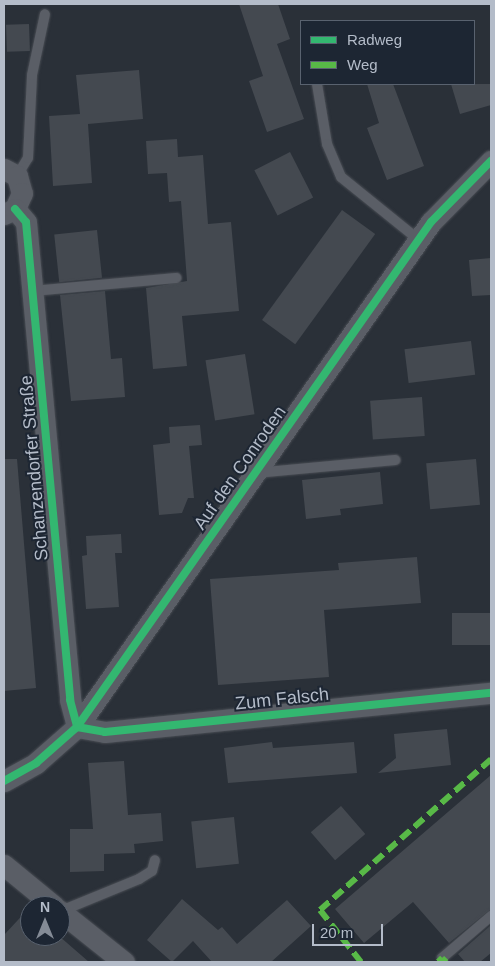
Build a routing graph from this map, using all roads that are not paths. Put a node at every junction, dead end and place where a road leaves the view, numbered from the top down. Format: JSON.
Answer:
{"nodes":[{"id":1,"x":46,"y":14,"type":"dead end"},
{"id":2,"x":317,"y":85,"type":"edge"},
{"id":3,"x":491,"y":160,"type":"edge"},
{"id":4,"x":10,"y":172,"type":"edge"},
{"id":5,"x":9,"y":211,"type":"edge"},
{"id":6,"x":419,"y":240,"type":"junction"},
{"id":7,"x":176,"y":278,"type":"dead end"},
{"id":8,"x":32,"y":291,"type":"junction"},
{"id":9,"x":395,"y":460,"type":"dead end"},
{"id":10,"x":254,"y":473,"type":"junction"},
{"id":11,"x":491,"y":693,"type":"edge"},
{"id":12,"x":77,"y":727,"type":"junction"},
{"id":13,"x":4,"y":781,"type":"edge"},
{"id":14,"x":155,"y":860,"type":"dead end"},
{"id":15,"x":4,"y":865,"type":"edge"},
{"id":16,"x":42,"y":896,"type":"edge"},
{"id":17,"x":70,"y":907,"type":"edge"},
{"id":18,"x":491,"y":916,"type":"edge"},
{"id":19,"x":70,"y":919,"type":"edge"},
{"id":20,"x":442,"y":958,"type":"dead end"},
{"id":21,"x":124,"y":962,"type":"edge"}],
"edges":[{"from":1,"to":4,"type":"lane"},
{"from":2,"to":6,"type":"lane"},
{"from":3,"to":6,"type":"street","name":"Auf den Conroden"},
{"from":4,"to":5,"type":"street","name":"Schanzendorfer Straße"},
{"from":5,"to":8,"type":"street","name":"Schanzendorfer Straße"},
{"from":6,"to":10,"type":"street","name":"Auf den Conroden"},
{"from":7,"to":8,"type":"lane"},
{"from":8,"to":12,"type":"street","name":"Schanzendorfer Straße"},
{"from":9,"to":10,"type":"lane"},
{"from":10,"to":12,"type":"street","name":"Auf den Conroden"},
{"from":11,"to":12,"type":"street","name":"Zum Falsch"},
{"from":12,"to":13,"type":"street","name":"Auf den Conroden"},
{"from":14,"to":17,"type":"lane"},
{"from":15,"to":16,"type":"street"},
{"from":18,"to":20,"type":"lane"},
{"from":19,"to":21,"type":"street"}]}
